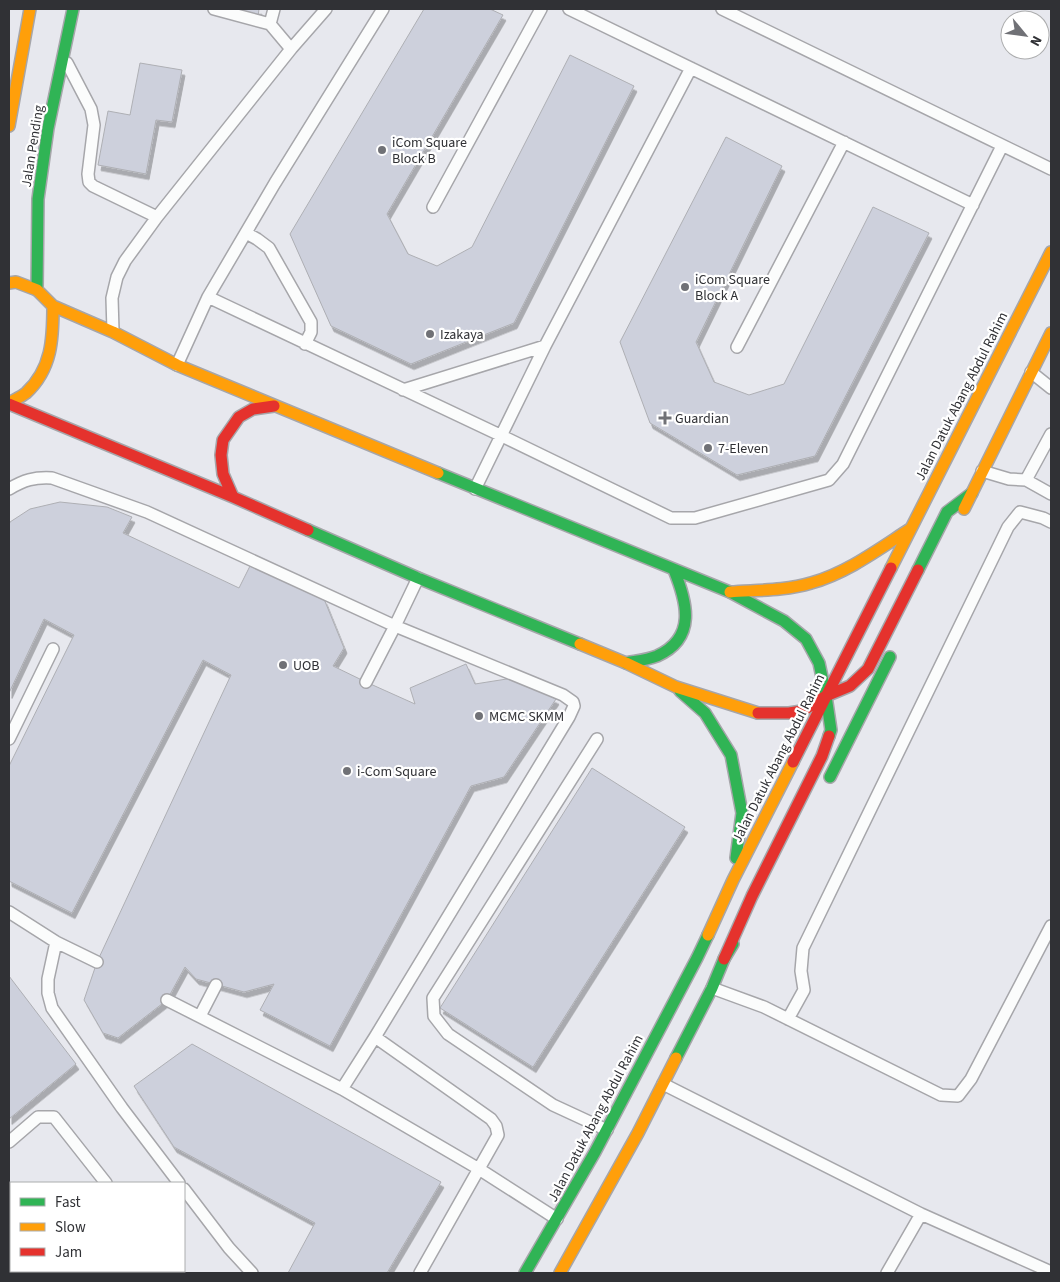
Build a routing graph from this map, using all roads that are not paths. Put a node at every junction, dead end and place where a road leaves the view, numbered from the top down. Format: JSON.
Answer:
{"nodes":[{"id":1,"x":30,"y":9,"type":"edge"},
{"id":2,"x":73,"y":9,"type":"edge"},
{"id":3,"x":214,"y":9,"type":"edge"},
{"id":4,"x":274,"y":9,"type":"edge"},
{"id":5,"x":326,"y":9,"type":"edge"},
{"id":6,"x":383,"y":9,"type":"edge"},
{"id":7,"x":541,"y":9,"type":"edge"},
{"id":8,"x":569,"y":9,"type":"edge"},
{"id":9,"x":722,"y":9,"type":"edge"},
{"id":10,"x":270,"y":24,"type":"junction"},
{"id":11,"x":291,"y":49,"type":"junction"},
{"id":12,"x":64,"y":57,"type":"junction"},
{"id":13,"x":691,"y":68,"type":"junction"},
{"id":14,"x":9,"y":122,"type":"edge"},
{"id":15,"x":844,"y":142,"type":"junction"},
{"id":16,"x":1002,"y":146,"type":"junction"},
{"id":17,"x":1051,"y":169,"type":"edge"},
{"id":18,"x":972,"y":205,"type":"junction"},
{"id":19,"x":433,"y":207,"type":"dead end"},
{"id":20,"x":157,"y":217,"type":"junction"},
{"id":21,"x":246,"y":233,"type":"junction"},
{"id":22,"x":1051,"y":252,"type":"edge"},
{"id":23,"x":9,"y":282,"type":"edge"},
{"id":24,"x":38,"y":290,"type":"junction"},
{"id":25,"x":208,"y":298,"type":"junction"},
{"id":26,"x":53,"y":306,"type":"junction"},
{"id":27,"x":113,"y":332,"type":"junction"},
{"id":28,"x":1051,"y":333,"type":"edge"},
{"id":29,"x":305,"y":344,"type":"junction"},
{"id":30,"x":545,"y":346,"type":"junction"},
{"id":31,"x":737,"y":347,"type":"dead end"},
{"id":32,"x":177,"y":365,"type":"junction"},
{"id":33,"x":1031,"y":372,"type":"junction"},
{"id":34,"x":1051,"y":388,"type":"edge"},
{"id":35,"x":403,"y":390,"type":"junction"},
{"id":36,"x":9,"y":403,"type":"edge"},
{"id":37,"x":274,"y":406,"type":"junction"},
{"id":38,"x":1051,"y":434,"type":"edge"},
{"id":39,"x":502,"y":436,"type":"junction"},
{"id":40,"x":982,"y":470,"type":"junction"},
{"id":41,"x":1026,"y":480,"type":"junction"},
{"id":42,"x":475,"y":489,"type":"junction"},
{"id":43,"x":9,"y":490,"type":"edge"},
{"id":44,"x":972,"y":493,"type":"junction"},
{"id":45,"x":1051,"y":494,"type":"edge"},
{"id":46,"x":233,"y":496,"type":"junction"},
{"id":47,"x":959,"y":519,"type":"dead end"},
{"id":48,"x":1051,"y":522,"type":"edge"},
{"id":49,"x":910,"y":528,"type":"junction"},
{"id":50,"x":674,"y":570,"type":"junction"},
{"id":51,"x":418,"y":578,"type":"junction"},
{"id":52,"x":730,"y":592,"type":"junction"},
{"id":53,"x":395,"y":626,"type":"junction"},
{"id":54,"x":53,"y":649,"type":"dead end"},
{"id":55,"x":894,"y":650,"type":"dead end"},
{"id":56,"x":626,"y":663,"type":"junction"},
{"id":57,"x":366,"y":682,"type":"dead end"},
{"id":58,"x":676,"y":687,"type":"junction"},
{"id":59,"x":826,"y":696,"type":"junction"},
{"id":60,"x":597,"y":739,"type":"dead end"},
{"id":61,"x":9,"y":740,"type":"edge"},
{"id":62,"x":824,"y":789,"type":"dead end"},
{"id":63,"x":784,"y":857,"type":"dead end"},
{"id":64,"x":733,"y":880,"type":"junction"},
{"id":65,"x":9,"y":912,"type":"edge"},
{"id":66,"x":1051,"y":926,"type":"edge"},
{"id":67,"x":56,"y":942,"type":"junction"},
{"id":68,"x":724,"y":959,"type":"junction"},
{"id":69,"x":97,"y":962,"type":"dead end"},
{"id":70,"x":216,"y":985,"type":"dead end"},
{"id":71,"x":712,"y":988,"type":"junction"},
{"id":72,"x":167,"y":1000,"type":"dead end"},
{"id":73,"x":200,"y":1016,"type":"junction"},
{"id":74,"x":788,"y":1019,"type":"junction"},
{"id":75,"x":376,"y":1037,"type":"junction"},
{"id":76,"x":663,"y":1084,"type":"junction"},
{"id":77,"x":342,"y":1089,"type":"junction"},
{"id":78,"x":607,"y":1130,"type":"junction"},
{"id":79,"x":9,"y":1142,"type":"edge"},
{"id":80,"x":479,"y":1169,"type":"junction"},
{"id":81,"x":105,"y":1182,"type":"edge"},
{"id":82,"x":178,"y":1182,"type":"edge"},
{"id":83,"x":185,"y":1190,"type":"edge"},
{"id":84,"x":921,"y":1214,"type":"junction"},
{"id":85,"x":557,"y":1219,"type":"junction"},
{"id":86,"x":1051,"y":1272,"type":"edge"},
{"id":87,"x":252,"y":1273,"type":"edge"},
{"id":88,"x":420,"y":1273,"type":"edge"},
{"id":89,"x":525,"y":1273,"type":"edge"},
{"id":90,"x":560,"y":1273,"type":"edge"},
{"id":91,"x":887,"y":1273,"type":"edge"}],
"edges":[{"from":1,"to":14,"type":"street","name":"Jalan Pending"},
{"from":2,"to":12,"type":"street","name":"Jalan Pending"},
{"from":3,"to":10,"type":"lane"},
{"from":4,"to":10,"type":"lane"},
{"from":5,"to":11,"type":"lane"},
{"from":6,"to":21,"type":"lane"},
{"from":7,"to":19,"type":"lane"},
{"from":8,"to":13,"type":"lane"},
{"from":9,"to":16,"type":"lane"},
{"from":10,"to":11,"type":"lane"},
{"from":11,"to":20,"type":"lane"},
{"from":12,"to":20,"type":"lane"},
{"from":12,"to":24,"type":"street","name":"Jalan Pending"},
{"from":13,"to":15,"type":"lane"},
{"from":13,"to":30,"type":"lane"},
{"from":15,"to":18,"type":"lane"},
{"from":15,"to":31,"type":"lane"},
{"from":16,"to":17,"type":"lane"},
{"from":16,"to":18,"type":"lane"},
{"from":18,"to":39,"type":"lane"},
{"from":20,"to":27,"type":"lane"},
{"from":21,"to":25,"type":"lane"},
{"from":21,"to":29,"type":"lane"},
{"from":22,"to":49,"type":"street","name":"Jalan Datuk Abang Abdul Rahim"},
{"from":23,"to":24,"type":"street"},
{"from":24,"to":26,"type":"street"},
{"from":25,"to":29,"type":"lane"},
{"from":25,"to":32,"type":"lane"},
{"from":26,"to":27,"type":"street"},
{"from":26,"to":36,"type":"street"},
{"from":27,"to":32,"type":"street"},
{"from":28,"to":33,"type":"street"},
{"from":29,"to":35,"type":"lane"},
{"from":30,"to":35,"type":"lane"},
{"from":30,"to":39,"type":"lane"},
{"from":32,"to":37,"type":"street"},
{"from":33,"to":34,"type":"lane"},
{"from":33,"to":40,"type":"street"},
{"from":35,"to":39,"type":"lane"},
{"from":36,"to":46,"type":"street"},
{"from":37,"to":42,"type":"street"},
{"from":37,"to":46,"type":"street"},
{"from":38,"to":41,"type":"lane"},
{"from":39,"to":42,"type":"lane"},
{"from":40,"to":41,"type":"lane"},
{"from":40,"to":44,"type":"street"},
{"from":41,"to":45,"type":"lane"},
{"from":42,"to":50,"type":"street"},
{"from":43,"to":53,"type":"lane"},
{"from":44,"to":47,"type":"street"},
{"from":44,"to":59,"type":"street"},
{"from":46,"to":51,"type":"street"},
{"from":48,"to":74,"type":"lane"},
{"from":49,"to":52,"type":"street"},
{"from":49,"to":59,"type":"street","name":"Jalan Datuk Abang Abdul Rahim"},
{"from":50,"to":52,"type":"street"},
{"from":50,"to":56,"type":"street"},
{"from":51,"to":53,"type":"lane"},
{"from":51,"to":56,"type":"street"},
{"from":52,"to":59,"type":"street"},
{"from":53,"to":57,"type":"lane"},
{"from":53,"to":75,"type":"lane"},
{"from":54,"to":61,"type":"lane"},
{"from":55,"to":62,"type":"street"},
{"from":56,"to":58,"type":"street"},
{"from":58,"to":59,"type":"street"},
{"from":58,"to":64,"type":"street"},
{"from":59,"to":64,"type":"street","name":"Jalan Datuk Abang Abdul Rahim"},
{"from":59,"to":68,"type":"street"},
{"from":60,"to":78,"type":"lane"},
{"from":63,"to":68,"type":"street"},
{"from":64,"to":78,"type":"street","name":"Jalan Datuk Abang Abdul Rahim"},
{"from":65,"to":67,"type":"lane"},
{"from":66,"to":74,"type":"lane"},
{"from":67,"to":69,"type":"lane"},
{"from":67,"to":82,"type":"lane"},
{"from":68,"to":71,"type":"street"},
{"from":70,"to":73,"type":"lane"},
{"from":71,"to":74,"type":"lane"},
{"from":71,"to":76,"type":"street"},
{"from":72,"to":73,"type":"lane"},
{"from":73,"to":77,"type":"lane"},
{"from":75,"to":77,"type":"lane"},
{"from":75,"to":80,"type":"lane"},
{"from":76,"to":84,"type":"lane"},
{"from":76,"to":90,"type":"street"},
{"from":77,"to":80,"type":"lane"},
{"from":78,"to":85,"type":"street","name":"Jalan Datuk Abang Abdul Rahim"},
{"from":79,"to":81,"type":"lane"},
{"from":80,"to":85,"type":"lane"},
{"from":80,"to":88,"type":"lane"},
{"from":83,"to":87,"type":"lane"},
{"from":84,"to":86,"type":"lane"},
{"from":84,"to":91,"type":"lane"},
{"from":85,"to":89,"type":"street","name":"Jalan Datuk Abang Abdul Rahim"}]}
